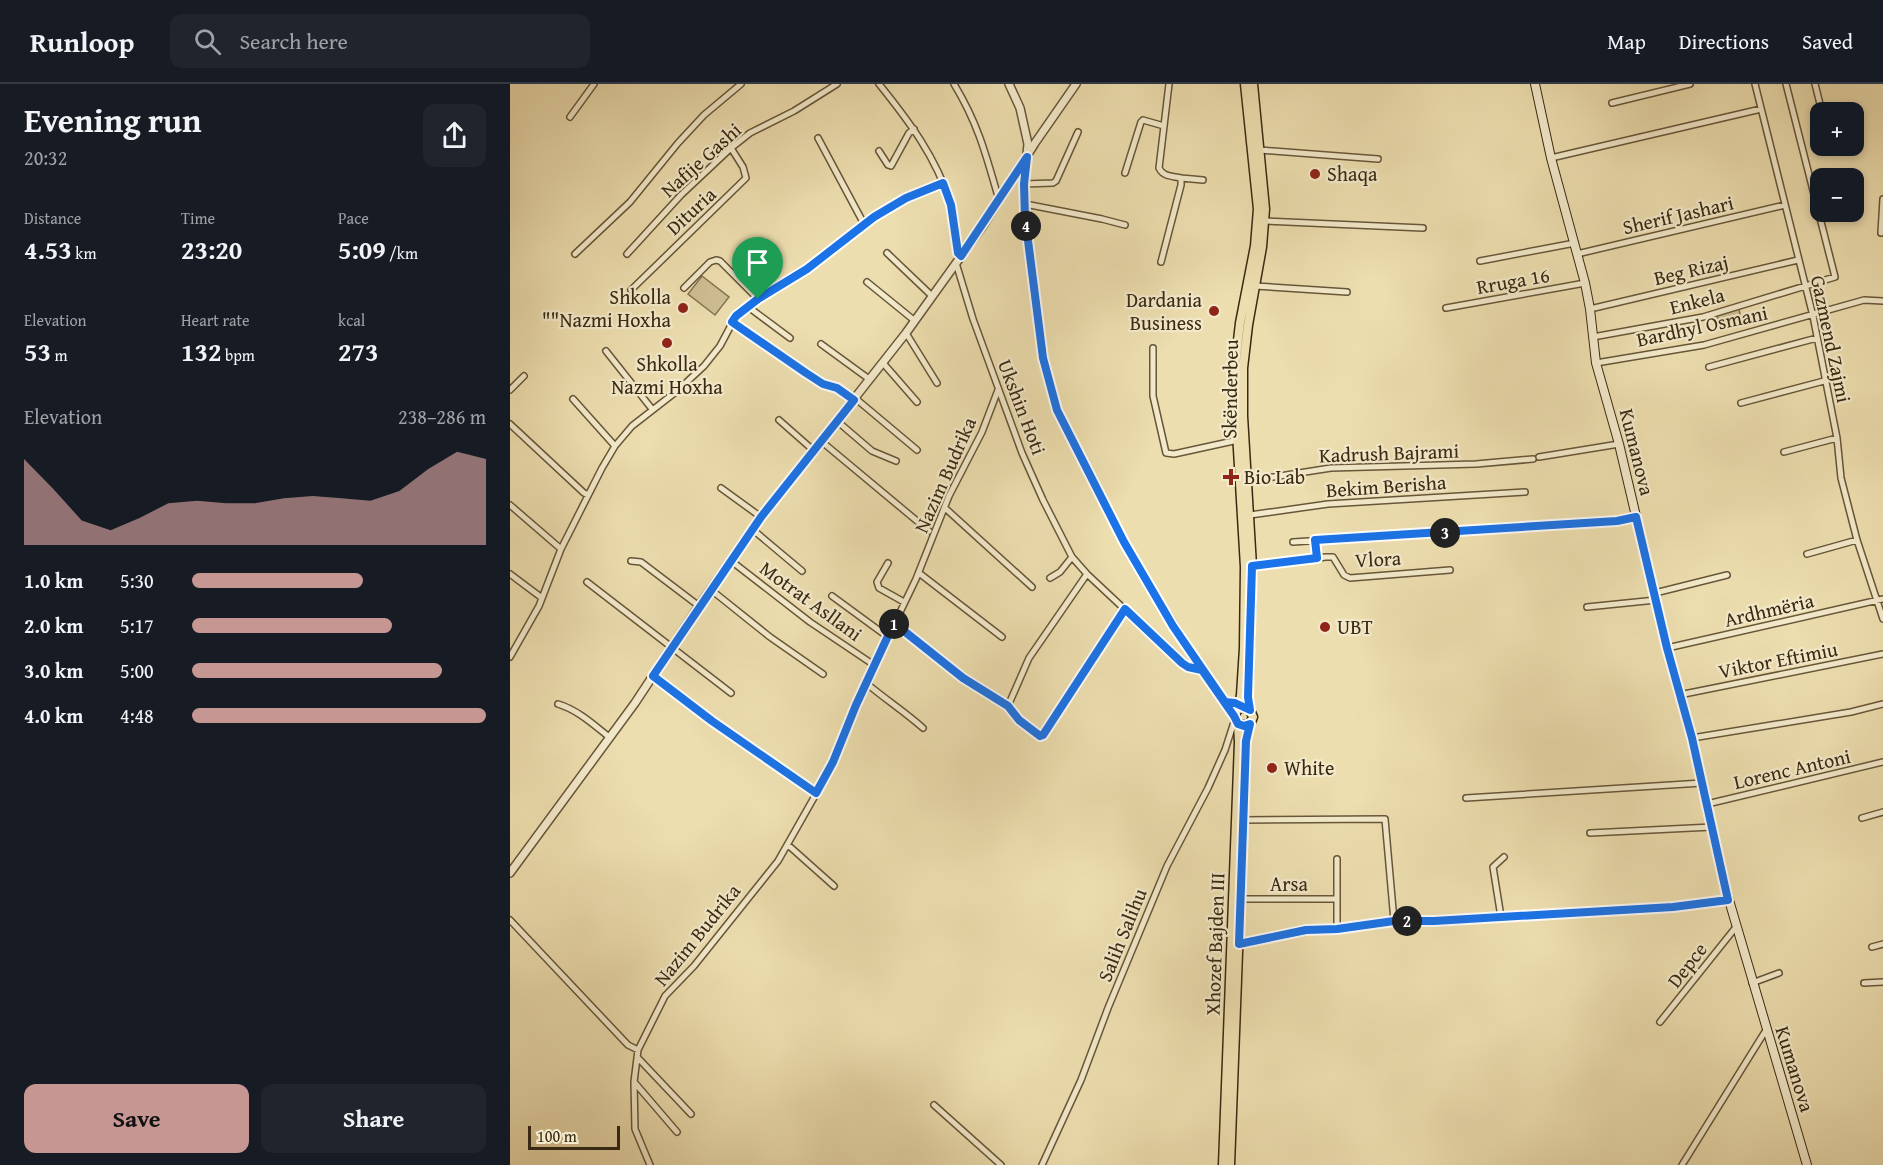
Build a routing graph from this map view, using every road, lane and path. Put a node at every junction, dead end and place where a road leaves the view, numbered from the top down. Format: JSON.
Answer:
{"nodes":[{"id":1,"x":594,"y":84,"type":"edge"},
{"id":2,"x":741,"y":84,"type":"edge"},
{"id":3,"x":837,"y":84,"type":"edge"},
{"id":4,"x":879,"y":84,"type":"edge"},
{"id":5,"x":954,"y":84,"type":"edge"},
{"id":6,"x":1009,"y":84,"type":"edge"},
{"id":7,"x":1169,"y":84,"type":"edge"},
{"id":8,"x":1245,"y":84,"type":"edge"},
{"id":9,"x":1252,"y":84,"type":"edge"},
{"id":10,"x":1535,"y":84,"type":"edge"},
{"id":11,"x":1690,"y":84,"type":"edge"},
{"id":12,"x":1755,"y":84,"type":"edge"},
{"id":13,"x":1786,"y":84,"type":"edge"},
{"id":14,"x":1815,"y":84,"type":"edge"},
{"id":15,"x":1074,"y":85,"type":"edge"},
{"id":16,"x":1820,"y":102,"type":"edge"},
{"id":17,"x":1612,"y":103,"type":"dead end"},
{"id":18,"x":1761,"y":109,"type":"junction"},
{"id":19,"x":570,"y":117,"type":"dead end"},
{"id":20,"x":1164,"y":126,"type":"junction"},
{"id":21,"x":914,"y":129,"type":"junction"},
{"id":22,"x":1078,"y":132,"type":"dead end"},
{"id":23,"x":818,"y":138,"type":"dead end"},
{"id":24,"x":731,"y":148,"type":"junction"},
{"id":25,"x":1260,"y":150,"type":"junction"},
{"id":26,"x":879,"y":152,"type":"dead end"},
{"id":27,"x":1027,"y":157,"type":"junction"},
{"id":28,"x":1551,"y":158,"type":"junction"},
{"id":29,"x":1378,"y":159,"type":"dead end"},
{"id":30,"x":1125,"y":173,"type":"dead end"},
{"id":31,"x":1181,"y":178,"type":"junction"},
{"id":32,"x":1203,"y":180,"type":"dead end"},
{"id":33,"x":943,"y":183,"type":"junction"},
{"id":34,"x":1024,"y":184,"type":"junction"},
{"id":35,"x":1000,"y":198,"type":"junction"},
{"id":36,"x":1883,"y":199,"type":"edge"},
{"id":37,"x":1025,"y":204,"type":"junction"},
{"id":38,"x":1785,"y":205,"type":"junction"},
{"id":39,"x":1265,"y":221,"type":"junction"},
{"id":40,"x":864,"y":224,"type":"junction"},
{"id":41,"x":1125,"y":225,"type":"dead end"},
{"id":42,"x":1422,"y":228,"type":"dead end"},
{"id":43,"x":1881,"y":233,"type":"dead end"},
{"id":44,"x":1575,"y":243,"type":"junction"},
{"id":45,"x":887,"y":253,"type":"dead end"},
{"id":46,"x":575,"y":254,"type":"dead end"},
{"id":47,"x":627,"y":254,"type":"dead end"},
{"id":48,"x":1577,"y":254,"type":"junction"},
{"id":49,"x":958,"y":260,"type":"junction"},
{"id":50,"x":1798,"y":260,"type":"junction"},
{"id":51,"x":1480,"y":261,"type":"dead end"},
{"id":52,"x":1161,"y":262,"type":"dead end"},
{"id":53,"x":867,"y":282,"type":"dead end"},
{"id":54,"x":1585,"y":283,"type":"junction"},
{"id":55,"x":1805,"y":285,"type":"junction"},
{"id":56,"x":1255,"y":286,"type":"junction"},
{"id":57,"x":684,"y":288,"type":"dead end"},
{"id":58,"x":632,"y":290,"type":"dead end"},
{"id":59,"x":1347,"y":292,"type":"dead end"},
{"id":60,"x":932,"y":296,"type":"junction"},
{"id":61,"x":758,"y":299,"type":"junction"},
{"id":62,"x":1883,"y":301,"type":"edge"},
{"id":63,"x":747,"y":306,"type":"junction"},
{"id":64,"x":1446,"y":308,"type":"dead end"},
{"id":65,"x":1590,"y":309,"type":"junction"},
{"id":66,"x":1812,"y":316,"type":"junction"},
{"id":67,"x":915,"y":321,"type":"junction"},
{"id":68,"x":732,"y":322,"type":"junction"},
{"id":69,"x":906,"y":333,"type":"junction"},
{"id":70,"x":1593,"y":337,"type":"junction"},
{"id":71,"x":790,"y":338,"type":"dead end"},
{"id":72,"x":1817,"y":338,"type":"junction"},
{"id":73,"x":821,"y":344,"type":"dead end"},
{"id":74,"x":1153,"y":348,"type":"dead end"},
{"id":75,"x":606,"y":351,"type":"dead end"},
{"id":76,"x":883,"y":363,"type":"junction"},
{"id":77,"x":1596,"y":363,"type":"junction"},
{"id":78,"x":1709,"y":367,"type":"dead end"},
{"id":79,"x":524,"y":376,"type":"dead end"},
{"id":80,"x":869,"y":379,"type":"junction"},
{"id":81,"x":1824,"y":381,"type":"junction"},
{"id":82,"x":937,"y":383,"type":"dead end"},
{"id":83,"x":510,"y":390,"type":"edge"},
{"id":84,"x":998,"y":390,"type":"junction"},
{"id":85,"x":573,"y":399,"type":"dead end"},
{"id":86,"x":854,"y":399,"type":"junction"},
{"id":87,"x":917,"y":402,"type":"dead end"},
{"id":88,"x":1740,"y":403,"type":"dead end"},
{"id":89,"x":652,"y":409,"type":"junction"},
{"id":90,"x":779,"y":420,"type":"dead end"},
{"id":91,"x":837,"y":421,"type":"junction"},
{"id":92,"x":510,"y":424,"type":"edge"},
{"id":93,"x":1837,"y":438,"type":"junction"},
{"id":94,"x":1238,"y":440,"type":"junction"},
{"id":95,"x":821,"y":441,"type":"junction"},
{"id":96,"x":1619,"y":444,"type":"junction"},
{"id":97,"x":615,"y":446,"type":"junction"},
{"id":98,"x":813,"y":450,"type":"junction"},
{"id":99,"x":917,"y":450,"type":"dead end"},
{"id":100,"x":1784,"y":452,"type":"dead end"},
{"id":101,"x":896,"y":461,"type":"dead end"},
{"id":102,"x":1247,"y":481,"type":"junction"},
{"id":103,"x":720,"y":488,"type":"dead end"},
{"id":104,"x":1525,"y":492,"type":"dead end"},
{"id":105,"x":588,"y":495,"type":"junction"},
{"id":106,"x":510,"y":505,"type":"edge"},
{"id":107,"x":945,"y":508,"type":"junction"},
{"id":108,"x":1250,"y":515,"type":"junction"},
{"id":109,"x":761,"y":517,"type":"junction"},
{"id":110,"x":1636,"y":517,"type":"junction"},
{"id":111,"x":752,"y":529,"type":"junction"},
{"id":112,"x":929,"y":531,"type":"dead end"},
{"id":113,"x":1315,"y":540,"type":"junction"},
{"id":114,"x":1857,"y":540,"type":"junction"},
{"id":115,"x":1293,"y":542,"type":"dead end"},
{"id":116,"x":561,"y":549,"type":"junction"},
{"id":117,"x":1807,"y":554,"type":"dead end"},
{"id":118,"x":1072,"y":557,"type":"junction"},
{"id":119,"x":1317,"y":558,"type":"junction"},
{"id":120,"x":730,"y":560,"type":"junction"},
{"id":121,"x":631,"y":561,"type":"dead end"},
{"id":122,"x":888,"y":563,"type":"dead end"},
{"id":123,"x":1252,"y":566,"type":"junction"},
{"id":124,"x":1450,"y":570,"type":"dead end"},
{"id":125,"x":802,"y":571,"type":"dead end"},
{"id":126,"x":919,"y":573,"type":"junction"},
{"id":127,"x":510,"y":574,"type":"edge"},
{"id":128,"x":1087,"y":574,"type":"junction"},
{"id":129,"x":1727,"y":576,"type":"dead end"},
{"id":130,"x":1050,"y":578,"type":"dead end"},
{"id":131,"x":586,"y":582,"type":"dead end"},
{"id":132,"x":1032,"y":587,"type":"dead end"},
{"id":133,"x":710,"y":589,"type":"junction"},
{"id":134,"x":832,"y":596,"type":"dead end"},
{"id":135,"x":1656,"y":597,"type":"junction"},
{"id":136,"x":542,"y":598,"type":"junction"},
{"id":137,"x":1880,"y":600,"type":"edge"},
{"id":138,"x":904,"y":602,"type":"junction"},
{"id":139,"x":699,"y":606,"type":"junction"},
{"id":140,"x":1587,"y":607,"type":"dead end"},
{"id":141,"x":1125,"y":609,"type":"junction"},
{"id":142,"x":1883,"y":620,"type":"edge"},
{"id":143,"x":894,"y":623,"type":"junction"},
{"id":144,"x":1002,"y":637,"type":"dead end"},
{"id":145,"x":888,"y":638,"type":"junction"},
{"id":146,"x":672,"y":647,"type":"junction"},
{"id":147,"x":1667,"y":648,"type":"junction"},
{"id":148,"x":1883,"y":654,"type":"edge"},
{"id":149,"x":510,"y":657,"type":"edge"},
{"id":150,"x":874,"y":665,"type":"junction"},
{"id":151,"x":1202,"y":670,"type":"junction"},
{"id":152,"x":823,"y":674,"type":"dead end"},
{"id":153,"x":653,"y":676,"type":"junction"},
{"id":154,"x":866,"y":683,"type":"junction"},
{"id":155,"x":731,"y":693,"type":"dead end"},
{"id":156,"x":1679,"y":695,"type":"junction"},
{"id":157,"x":1225,"y":702,"type":"junction"},
{"id":158,"x":558,"y":704,"type":"dead end"},
{"id":159,"x":1883,"y":704,"type":"edge"},
{"id":160,"x":1008,"y":706,"type":"junction"},
{"id":161,"x":1239,"y":711,"type":"junction"},
{"id":162,"x":1250,"y":724,"type":"junction"},
{"id":163,"x":924,"y":728,"type":"dead end"},
{"id":164,"x":609,"y":737,"type":"junction"},
{"id":165,"x":1692,"y":738,"type":"junction"},
{"id":166,"x":1883,"y":762,"type":"edge"},
{"id":167,"x":1702,"y":783,"type":"junction"},
{"id":168,"x":816,"y":793,"type":"junction"},
{"id":169,"x":1466,"y":798,"type":"dead end"},
{"id":170,"x":1707,"y":804,"type":"junction"},
{"id":171,"x":1883,"y":812,"type":"edge"},
{"id":172,"x":1863,"y":818,"type":"dead end"},
{"id":173,"x":1243,"y":820,"type":"junction"},
{"id":174,"x":1712,"y":827,"type":"junction"},
{"id":175,"x":1590,"y":833,"type":"dead end"},
{"id":176,"x":788,"y":845,"type":"junction"},
{"id":177,"x":1504,"y":857,"type":"dead end"},
{"id":178,"x":1337,"y":859,"type":"dead end"},
{"id":179,"x":510,"y":873,"type":"edge"},
{"id":180,"x":834,"y":886,"type":"dead end"},
{"id":181,"x":1240,"y":899,"type":"junction"},
{"id":182,"x":1337,"y":899,"type":"junction"},
{"id":183,"x":1728,"y":900,"type":"junction"},
{"id":184,"x":1501,"y":916,"type":"junction"},
{"id":185,"x":510,"y":920,"type":"edge"},
{"id":186,"x":1394,"y":921,"type":"junction"},
{"id":187,"x":1736,"y":927,"type":"junction"},
{"id":188,"x":1337,"y":929,"type":"junction"},
{"id":189,"x":1239,"y":944,"type":"junction"},
{"id":190,"x":1883,"y":944,"type":"edge"},
{"id":191,"x":1872,"y":947,"type":"dead end"},
{"id":192,"x":1779,"y":973,"type":"dead end"},
{"id":193,"x":1883,"y":982,"type":"edge"},
{"id":194,"x":1752,"y":983,"type":"junction"},
{"id":195,"x":1864,"y":983,"type":"dead end"},
{"id":196,"x":1660,"y":1022,"type":"dead end"},
{"id":197,"x":1766,"y":1030,"type":"junction"},
{"id":198,"x":638,"y":1050,"type":"junction"},
{"id":199,"x":638,"y":1058,"type":"junction"},
{"id":200,"x":634,"y":1082,"type":"junction"},
{"id":201,"x":934,"y":1105,"type":"dead end"},
{"id":202,"x":691,"y":1114,"type":"dead end"},
{"id":203,"x":677,"y":1132,"type":"dead end"},
{"id":204,"x":650,"y":1165,"type":"edge"},
{"id":205,"x":1001,"y":1165,"type":"edge"},
{"id":206,"x":1042,"y":1165,"type":"edge"},
{"id":207,"x":1223,"y":1165,"type":"edge"},
{"id":208,"x":1230,"y":1165,"type":"edge"},
{"id":209,"x":1682,"y":1165,"type":"edge"},
{"id":210,"x":1807,"y":1165,"type":"edge"}],
"edges":[{"from":1,"to":19,"type":"street"},
{"from":2,"to":46,"type":"street"},
{"from":3,"to":24,"type":"street","name":"Nafije Gashi"},
{"from":4,"to":21,"type":"street","name":"Ukshin Hoti"},
{"from":5,"to":35,"type":"street"},
{"from":6,"to":27,"type":"street"},
{"from":7,"to":20,"type":"street"},
{"from":8,"to":94,"type":"main road","name":"Skënderbeu"},
{"from":9,"to":25,"type":"main road","name":"Skënderbeu"},
{"from":10,"to":28,"type":"main road","name":"Kumanova"},
{"from":11,"to":17,"type":"street"},
{"from":12,"to":18,"type":"street","name":"Gazmend Zajmi"},
{"from":13,"to":55,"type":"street","name":"Enkela"},
{"from":14,"to":16,"type":"street"},
{"from":15,"to":27,"type":"street"},
{"from":18,"to":28,"type":"street"},
{"from":18,"to":38,"type":"street","name":"Gazmend Zajmi"},
{"from":20,"to":30,"type":"street"},
{"from":20,"to":31,"type":"street"},
{"from":21,"to":26,"type":"street"},
{"from":21,"to":33,"type":"street","name":"Ukshin Hoti"},
{"from":22,"to":34,"type":"street"},
{"from":23,"to":40,"type":"street"},
{"from":24,"to":47,"type":"street","name":"Nafije Gashi"},
{"from":24,"to":58,"type":"street","name":"Dituria"},
{"from":25,"to":29,"type":"street"},
{"from":25,"to":39,"type":"main road","name":"Skënderbeu"},
{"from":27,"to":34,"type":"street"},
{"from":27,"to":35,"type":"street"},
{"from":28,"to":44,"type":"main road","name":"Kumanova"},
{"from":31,"to":32,"type":"street"},
{"from":31,"to":52,"type":"street"},
{"from":33,"to":40,"type":"street"},
{"from":33,"to":49,"type":"street","name":"Ukshin Hoti"},
{"from":34,"to":37,"type":"street"},
{"from":35,"to":49,"type":"street"},
{"from":36,"to":43,"type":"street"},
{"from":37,"to":41,"type":"street"},
{"from":37,"to":151,"type":"street"},
{"from":38,"to":48,"type":"street","name":"Sherif Jashari"},
{"from":38,"to":50,"type":"street","name":"Gazmend Zajmi"},
{"from":39,"to":42,"type":"street"},
{"from":39,"to":56,"type":"main road","name":"Skënderbeu"},
{"from":40,"to":61,"type":"street"},
{"from":44,"to":48,"type":"main road","name":"Kumanova"},
{"from":44,"to":51,"type":"street"},
{"from":45,"to":60,"type":"street"},
{"from":48,"to":54,"type":"main road","name":"Kumanova"},
{"from":49,"to":60,"type":"street"},
{"from":49,"to":84,"type":"street","name":"Ukshin Hoti"},
{"from":50,"to":55,"type":"street","name":"Gazmend Zajmi"},
{"from":50,"to":65,"type":"street","name":"Beg Rizaj"},
{"from":53,"to":67,"type":"street"},
{"from":54,"to":64,"type":"street","name":"Rruga 16"},
{"from":54,"to":65,"type":"main road","name":"Kumanova"},
{"from":55,"to":66,"type":"street","name":"Gazmend Zajmi"},
{"from":55,"to":70,"type":"street","name":"Enkela"},
{"from":56,"to":59,"type":"street"},
{"from":56,"to":102,"type":"main road","name":"Skënderbeu"},
{"from":57,"to":61,"type":"street"},
{"from":60,"to":67,"type":"street"},
{"from":61,"to":63,"type":"street"},
{"from":62,"to":66,"type":"street","name":"Bardhyl Osmani"},
{"from":63,"to":68,"type":"street"},
{"from":63,"to":71,"type":"street"},
{"from":65,"to":70,"type":"main road","name":"Kumanova"},
{"from":66,"to":72,"type":"street","name":"Gazmend Zajmi"},
{"from":66,"to":77,"type":"street","name":"Bardhyl Osmani"},
{"from":67,"to":69,"type":"street"},
{"from":68,"to":86,"type":"street"},
{"from":68,"to":89,"type":"street"},
{"from":69,"to":76,"type":"street"},
{"from":69,"to":82,"type":"street"},
{"from":70,"to":77,"type":"main road","name":"Kumanova"},
{"from":72,"to":78,"type":"street"},
{"from":72,"to":81,"type":"street","name":"Gazmend Zajmi"},
{"from":73,"to":80,"type":"street"},
{"from":74,"to":94,"type":"street","name":"Skënderbeu"},
{"from":75,"to":89,"type":"street"},
{"from":76,"to":80,"type":"street"},
{"from":76,"to":87,"type":"street"},
{"from":77,"to":96,"type":"main road","name":"Kumanova"},
{"from":79,"to":83,"type":"street"},
{"from":80,"to":86,"type":"street"},
{"from":81,"to":88,"type":"street"},
{"from":81,"to":93,"type":"street","name":"Gazmend Zajmi"},
{"from":84,"to":107,"type":"street","name":"Nazim Budrika"},
{"from":84,"to":118,"type":"street","name":"Ukshin Hoti"},
{"from":85,"to":97,"type":"street"},
{"from":86,"to":91,"type":"street"},
{"from":86,"to":99,"type":"street"},
{"from":89,"to":97,"type":"street"},
{"from":90,"to":98,"type":"street"},
{"from":91,"to":95,"type":"street"},
{"from":91,"to":101,"type":"street"},
{"from":92,"to":105,"type":"street"},
{"from":93,"to":100,"type":"street"},
{"from":93,"to":114,"type":"street","name":"Gazmend Zajmi"},
{"from":94,"to":161,"type":"main road","name":"Skënderbeu"},
{"from":95,"to":98,"type":"street"},
{"from":95,"to":112,"type":"street"},
{"from":96,"to":102,"type":"street","name":"Kadrush Bajrami"},
{"from":96,"to":110,"type":"main road","name":"Kumanova"},
{"from":97,"to":105,"type":"street"},
{"from":98,"to":109,"type":"street"},
{"from":102,"to":108,"type":"main road","name":"Skënderbeu"},
{"from":103,"to":109,"type":"street"},
{"from":104,"to":108,"type":"street","name":"Bekim Berisha"},
{"from":105,"to":116,"type":"street"},
{"from":106,"to":116,"type":"street"},
{"from":107,"to":126,"type":"street","name":"Nazim Budrika"},
{"from":107,"to":132,"type":"street"},
{"from":108,"to":123,"type":"main road","name":"Skënderbeu"},
{"from":109,"to":111,"type":"street"},
{"from":110,"to":113,"type":"street","name":"Vlora"},
{"from":110,"to":135,"type":"main road","name":"Kumanova"},
{"from":111,"to":120,"type":"street"},
{"from":111,"to":125,"type":"street"},
{"from":113,"to":115,"type":"street","name":"Vlora"},
{"from":113,"to":119,"type":"street"},
{"from":114,"to":117,"type":"street"},
{"from":114,"to":137,"type":"street","name":"Gazmend Zajmi"},
{"from":116,"to":136,"type":"street"},
{"from":118,"to":128,"type":"street","name":"Ukshin Hoti"},
{"from":118,"to":130,"type":"street"},
{"from":119,"to":123,"type":"street"},
{"from":119,"to":124,"type":"street","name":"Vlora"},
{"from":120,"to":133,"type":"street"},
{"from":120,"to":150,"type":"street","name":"Motrat Asllani"},
{"from":121,"to":139,"type":"street"},
{"from":122,"to":138,"type":"street"},
{"from":123,"to":161,"type":"main road","name":"Skënderbeu"},
{"from":126,"to":138,"type":"street","name":"Nazim Budrika"},
{"from":126,"to":144,"type":"street"},
{"from":127,"to":136,"type":"street"},
{"from":128,"to":141,"type":"street","name":"Ukshin Hoti"},
{"from":128,"to":160,"type":"street"},
{"from":129,"to":135,"type":"street"},
{"from":131,"to":146,"type":"street"},
{"from":133,"to":139,"type":"street"},
{"from":133,"to":152,"type":"street"},
{"from":134,"to":145,"type":"street"},
{"from":135,"to":140,"type":"street"},
{"from":135,"to":147,"type":"main road","name":"Kumanova"},
{"from":136,"to":149,"type":"street"},
{"from":137,"to":142,"type":"street","name":"Gazmend Zajmi"},
{"from":137,"to":147,"type":"street","name":"Ardhmëria"},
{"from":138,"to":143,"type":"street","name":"Nazim Budrika"},
{"from":139,"to":146,"type":"street"},
{"from":141,"to":151,"type":"street","name":"Ukshin Hoti"},
{"from":141,"to":160,"type":"street"},
{"from":143,"to":145,"type":"street","name":"Nazim Budrika"},
{"from":143,"to":160,"type":"street"},
{"from":145,"to":150,"type":"street","name":"Nazim Budrika"},
{"from":146,"to":153,"type":"street"},
{"from":146,"to":155,"type":"street"},
{"from":147,"to":156,"type":"main road","name":"Kumanova"},
{"from":148,"to":156,"type":"street","name":"Viktor Eftimiu"},
{"from":150,"to":154,"type":"street","name":"Nazim Budrika"},
{"from":151,"to":157,"type":"street"},
{"from":153,"to":164,"type":"street"},
{"from":153,"to":168,"type":"street"},
{"from":154,"to":163,"type":"street"},
{"from":154,"to":168,"type":"street","name":"Nazim Budrika"},
{"from":156,"to":165,"type":"main road","name":"Kumanova"},
{"from":157,"to":161,"type":"street"},
{"from":157,"to":161,"type":"street"},
{"from":158,"to":164,"type":"street"},
{"from":159,"to":165,"type":"street"},
{"from":161,"to":162,"type":"main road"},
{"from":161,"to":162,"type":"main road","name":"Xhozef Bajden III"},
{"from":161,"to":206,"type":"street","name":"Salih Salihu"},
{"from":161,"to":207,"type":"main road","name":"Xhozef Bajden III"},
{"from":162,"to":173,"type":"main road","name":"Xhozef Bajden III"},
{"from":164,"to":179,"type":"street"},
{"from":165,"to":167,"type":"main road","name":"Kumanova"},
{"from":166,"to":170,"type":"street","name":"Lorenc Antoni"},
{"from":167,"to":169,"type":"street"},
{"from":167,"to":170,"type":"main road","name":"Kumanova"},
{"from":168,"to":176,"type":"street","name":"Nazim Budrika"},
{"from":170,"to":174,"type":"main road","name":"Kumanova"},
{"from":171,"to":172,"type":"street"},
{"from":173,"to":181,"type":"main road","name":"Xhozef Bajden III"},
{"from":173,"to":186,"type":"street"},
{"from":174,"to":175,"type":"street"},
{"from":174,"to":183,"type":"main road","name":"Kumanova"},
{"from":176,"to":180,"type":"street"},
{"from":176,"to":198,"type":"street","name":"Nazim Budrika"},
{"from":177,"to":184,"type":"street"},
{"from":178,"to":182,"type":"street"},
{"from":181,"to":182,"type":"street","name":"Arsa"},
{"from":181,"to":189,"type":"main road","name":"Xhozef Bajden III"},
{"from":182,"to":188,"type":"street"},
{"from":183,"to":184,"type":"street"},
{"from":183,"to":187,"type":"main road","name":"Kumanova"},
{"from":184,"to":186,"type":"street"},
{"from":185,"to":198,"type":"street"},
{"from":186,"to":188,"type":"street"},
{"from":187,"to":194,"type":"main road","name":"Kumanova"},
{"from":187,"to":196,"type":"street","name":"Depce"},
{"from":188,"to":189,"type":"street"},
{"from":189,"to":208,"type":"main road","name":"Xhozef Bajden III"},
{"from":190,"to":191,"type":"street"},
{"from":192,"to":194,"type":"street"},
{"from":193,"to":195,"type":"street"},
{"from":194,"to":197,"type":"main road","name":"Kumanova"},
{"from":197,"to":209,"type":"street"},
{"from":197,"to":210,"type":"main road","name":"Kumanova"},
{"from":198,"to":199,"type":"street","name":"Nazim Budrika"},
{"from":199,"to":200,"type":"street","name":"Nazim Budrika"},
{"from":199,"to":202,"type":"street"},
{"from":200,"to":203,"type":"street"},
{"from":200,"to":204,"type":"street","name":"Nazim Budrika"},
{"from":201,"to":205,"type":"street"}]}
